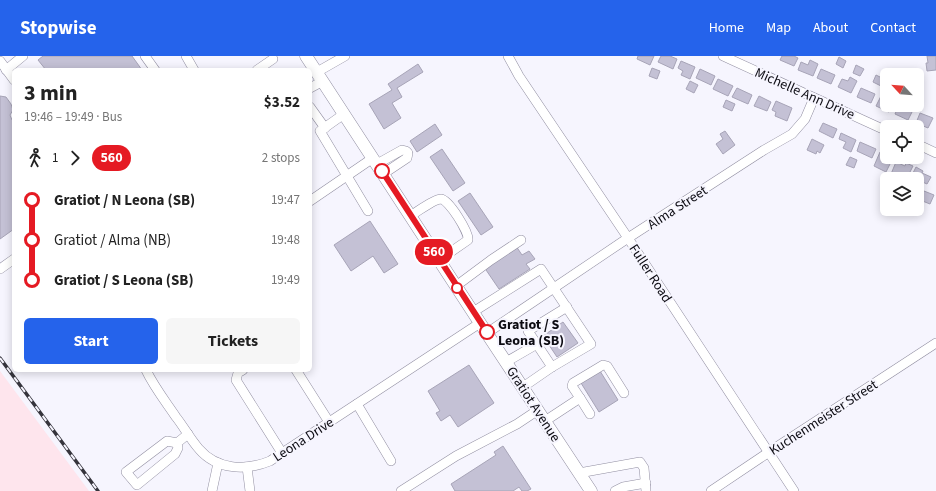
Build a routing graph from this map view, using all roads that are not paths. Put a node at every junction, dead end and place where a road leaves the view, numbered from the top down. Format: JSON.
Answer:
{"nodes":[{"id":1,"x":24,"y":56,"type":"edge"},
{"id":2,"x":145,"y":56,"type":"edge"},
{"id":3,"x":186,"y":56,"type":"edge"},
{"id":4,"x":306,"y":56,"type":"edge"},
{"id":5,"x":345,"y":56,"type":"edge"},
{"id":6,"x":508,"y":56,"type":"edge"},
{"id":7,"x":723,"y":56,"type":"edge"},
{"id":8,"x":274,"y":59,"type":"dead end"},
{"id":9,"x":736,"y":59,"type":"edge"},
{"id":10,"x":0,"y":61,"type":"edge"},
{"id":11,"x":154,"y":68,"type":"edge"},
{"id":12,"x":193,"y":68,"type":"edge"},
{"id":13,"x":260,"y":68,"type":"edge"},
{"id":14,"x":6,"y":70,"type":"junction"},
{"id":15,"x":320,"y":77,"type":"junction"},
{"id":16,"x":12,"y":78,"type":"edge"},
{"id":17,"x":312,"y":86,"type":"edge"},
{"id":18,"x":814,"y":98,"type":"junction"},
{"id":19,"x":312,"y":110,"type":"edge"},
{"id":20,"x":344,"y":114,"type":"junction"},
{"id":21,"x":880,"y":127,"type":"edge"},
{"id":22,"x":325,"y":128,"type":"junction"},
{"id":23,"x":924,"y":147,"type":"edge"},
{"id":24,"x":936,"y":152,"type":"edge"},
{"id":25,"x":378,"y":165,"type":"junction"},
{"id":26,"x":348,"y":176,"type":"junction"},
{"id":27,"x":312,"y":200,"type":"edge"},
{"id":28,"x":368,"y":210,"type":"dead end"},
{"id":29,"x":410,"y":216,"type":"junction"},
{"id":30,"x":628,"y":238,"type":"junction"},
{"id":31,"x":521,"y":240,"type":"dead end"},
{"id":32,"x":12,"y":260,"type":"edge"},
{"id":33,"x":439,"y":260,"type":"junction"},
{"id":34,"x":0,"y":269,"type":"edge"},
{"id":35,"x":456,"y":286,"type":"junction"},
{"id":36,"x":554,"y":288,"type":"junction"},
{"id":37,"x":567,"y":307,"type":"junction"},
{"id":38,"x":472,"y":312,"type":"junction"},
{"id":39,"x":483,"y":328,"type":"junction"},
{"id":40,"x":936,"y":343,"type":"edge"},
{"id":41,"x":537,"y":344,"type":"junction"},
{"id":42,"x":506,"y":362,"type":"junction"},
{"id":43,"x":552,"y":367,"type":"junction"},
{"id":44,"x":147,"y":372,"type":"edge"},
{"id":45,"x":240,"y":372,"type":"edge"},
{"id":46,"x":297,"y":372,"type":"edge"},
{"id":47,"x":522,"y":387,"type":"junction"},
{"id":48,"x":624,"y":392,"type":"dead end"},
{"id":49,"x":580,"y":398,"type":"junction"},
{"id":50,"x":357,"y":404,"type":"junction"},
{"id":51,"x":538,"y":410,"type":"junction"},
{"id":52,"x":590,"y":414,"type":"dead end"},
{"id":53,"x":545,"y":421,"type":"junction"},
{"id":54,"x":329,"y":422,"type":"junction"},
{"id":55,"x":188,"y":434,"type":"junction"},
{"id":56,"x":177,"y":443,"type":"junction"},
{"id":57,"x":282,"y":452,"type":"junction"},
{"id":58,"x":769,"y":452,"type":"junction"},
{"id":59,"x":391,"y":461,"type":"dead end"},
{"id":60,"x":218,"y":463,"type":"junction"},
{"id":61,"x":247,"y":467,"type":"junction"},
{"id":62,"x":579,"y":473,"type":"junction"},
{"id":63,"x":646,"y":487,"type":"edge"},
{"id":64,"x":212,"y":491,"type":"edge"},
{"id":65,"x":250,"y":491,"type":"edge"},
{"id":66,"x":401,"y":491,"type":"edge"},
{"id":67,"x":591,"y":491,"type":"edge"},
{"id":68,"x":615,"y":491,"type":"edge"},
{"id":69,"x":711,"y":491,"type":"edge"},
{"id":70,"x":794,"y":491,"type":"edge"}],
"edges":[{"from":1,"to":14,"type":"street"},
{"from":2,"to":11,"type":"street"},
{"from":3,"to":12,"type":"street"},
{"from":4,"to":15,"type":"main road","name":"Gratiot Avenue"},
{"from":5,"to":15,"type":"street"},
{"from":6,"to":30,"type":"street","name":"Fuller Road"},
{"from":7,"to":9,"type":"street","name":"Michelle Ann Drive"},
{"from":8,"to":13,"type":"street"},
{"from":9,"to":18,"type":"street","name":"Michelle Ann Drive"},
{"from":10,"to":14,"type":"street"},
{"from":14,"to":16,"type":"street"},
{"from":15,"to":17,"type":"street"},
{"from":15,"to":20,"type":"main road","name":"Gratiot Avenue"},
{"from":18,"to":21,"type":"street","name":"Michelle Ann Drive"},
{"from":18,"to":30,"type":"street","name":"Alma Street"},
{"from":19,"to":22,"type":"street"},
{"from":20,"to":22,"type":"street"},
{"from":20,"to":25,"type":"main road","name":"Gratiot Avenue"},
{"from":22,"to":26,"type":"street"},
{"from":23,"to":24,"type":"street"},
{"from":25,"to":26,"type":"street"},
{"from":25,"to":29,"type":"main road","name":"Gratiot Avenue"},
{"from":26,"to":27,"type":"street"},
{"from":26,"to":28,"type":"street"},
{"from":29,"to":33,"type":"main road","name":"Gratiot Avenue"},
{"from":29,"to":33,"type":"street"},
{"from":30,"to":36,"type":"street","name":"Alma Street"},
{"from":30,"to":58,"type":"street","name":"Fuller Road"},
{"from":31,"to":35,"type":"street"},
{"from":32,"to":34,"type":"street"},
{"from":33,"to":35,"type":"main road","name":"Gratiot Avenue"},
{"from":35,"to":38,"type":"main road","name":"Gratiot Avenue"},
{"from":36,"to":37,"type":"street"},
{"from":36,"to":38,"type":"street"},
{"from":36,"to":39,"type":"street","name":"Alma Street"},
{"from":37,"to":41,"type":"street"},
{"from":37,"to":43,"type":"street"},
{"from":38,"to":39,"type":"main road","name":"Gratiot Avenue"},
{"from":39,"to":42,"type":"main road","name":"Gratiot Avenue"},
{"from":39,"to":50,"type":"street","name":"Leona Drive"},
{"from":40,"to":58,"type":"street","name":"Kuchenmeister Street"},
{"from":41,"to":42,"type":"street"},
{"from":41,"to":43,"type":"street"},
{"from":42,"to":47,"type":"main road","name":"Gratiot Avenue"},
{"from":43,"to":47,"type":"street"},
{"from":44,"to":55,"type":"street","name":"Leona Drive"},
{"from":45,"to":57,"type":"street"},
{"from":46,"to":54,"type":"street"},
{"from":47,"to":51,"type":"main road","name":"Gratiot Avenue"},
{"from":48,"to":49,"type":"street"},
{"from":49,"to":52,"type":"street"},
{"from":49,"to":53,"type":"street"},
{"from":50,"to":54,"type":"street","name":"Leona Drive"},
{"from":50,"to":59,"type":"street"},
{"from":51,"to":53,"type":"main road","name":"Gratiot Avenue"},
{"from":51,"to":66,"type":"street"},
{"from":53,"to":62,"type":"main road","name":"Gratiot Avenue"},
{"from":54,"to":57,"type":"street","name":"Leona Drive"},
{"from":55,"to":56,"type":"street"},
{"from":55,"to":60,"type":"street","name":"Leona Drive"},
{"from":56,"to":56,"type":"street"},
{"from":57,"to":61,"type":"street","name":"Leona Drive"},
{"from":58,"to":69,"type":"street","name":"Kuchenmeister Street"},
{"from":58,"to":70,"type":"street","name":"Fuller Road"},
{"from":60,"to":61,"type":"street","name":"Leona Drive"},
{"from":60,"to":64,"type":"street"},
{"from":61,"to":65,"type":"street"},
{"from":62,"to":63,"type":"street"},
{"from":62,"to":67,"type":"main road","name":"Gratiot Avenue"},
{"from":63,"to":68,"type":"street"}]}
